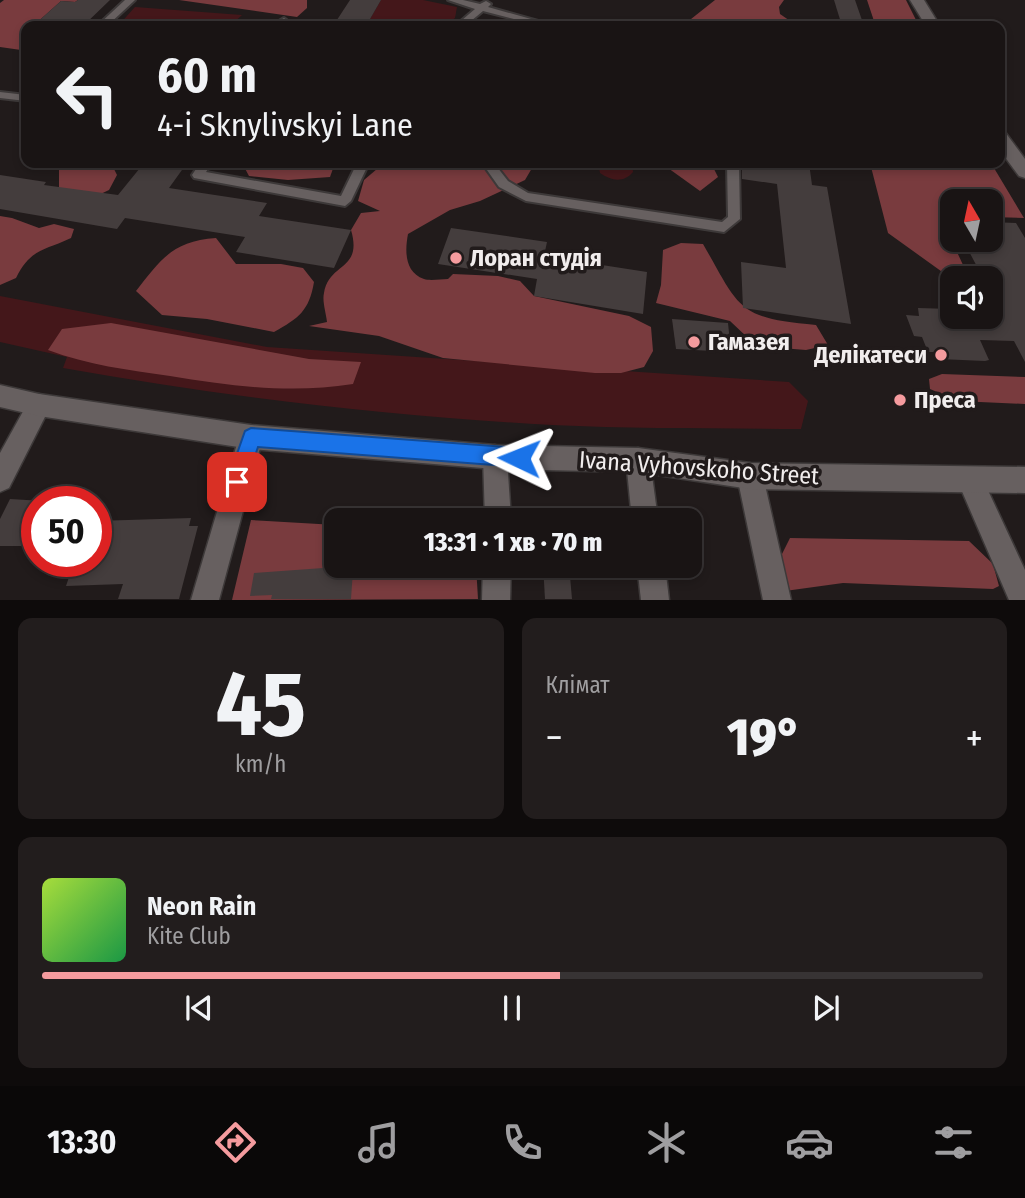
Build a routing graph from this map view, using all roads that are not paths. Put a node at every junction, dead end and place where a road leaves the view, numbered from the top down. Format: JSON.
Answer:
{"nodes":[{"id":1,"x":130,"y":0,"type":"edge"},
{"id":2,"x":453,"y":0,"type":"edge"},
{"id":3,"x":917,"y":0,"type":"edge"},
{"id":4,"x":486,"y":4,"type":"edge"},
{"id":5,"x":107,"y":21,"type":"edge"},
{"id":6,"x":466,"y":21,"type":"edge"},
{"id":7,"x":536,"y":21,"type":"edge"},
{"id":8,"x":930,"y":21,"type":"edge"},
{"id":9,"x":0,"y":95,"type":"edge"},
{"id":10,"x":21,"y":98,"type":"edge"},
{"id":11,"x":1005,"y":144,"type":"edge"},
{"id":12,"x":203,"y":168,"type":"edge"},
{"id":13,"x":361,"y":168,"type":"edge"},
{"id":14,"x":491,"y":168,"type":"edge"},
{"id":15,"x":733,"y":168,"type":"edge"},
{"id":16,"x":1025,"y":172,"type":"edge"},
{"id":17,"x":0,"y":396,"type":"edge"},
{"id":18,"x":39,"y":405,"type":"junction"},
{"id":19,"x":251,"y":437,"type":"junction"},
{"id":20,"x":495,"y":457,"type":"junction"},
{"id":21,"x":638,"y":460,"type":"junction"},
{"id":22,"x":750,"y":476,"type":"junction"},
{"id":23,"x":0,"y":479,"type":"edge"},
{"id":24,"x":970,"y":480,"type":"junction"},
{"id":25,"x":1025,"y":480,"type":"edge"},
{"id":26,"x":497,"y":508,"type":"edge"},
{"id":27,"x":644,"y":508,"type":"edge"},
{"id":28,"x":497,"y":578,"type":"edge"},
{"id":29,"x":652,"y":578,"type":"edge"},
{"id":30,"x":205,"y":600,"type":"edge"},
{"id":31,"x":496,"y":600,"type":"edge"},
{"id":32,"x":655,"y":600,"type":"edge"},
{"id":33,"x":777,"y":600,"type":"edge"},
{"id":34,"x":1024,"y":600,"type":"edge"}],
"edges":[{"from":1,"to":5,"type":"lane"},
{"from":2,"to":4,"type":"lane"},
{"from":3,"to":8,"type":"main road"},
{"from":4,"to":6,"type":"lane"},
{"from":4,"to":7,"type":"lane"},
{"from":9,"to":10,"type":"lane"},
{"from":11,"to":16,"type":"main road"},
{"from":12,"to":13,"type":"lane"},
{"from":14,"to":15,"type":"lane"},
{"from":17,"to":18,"type":"main road","name":"Ivana Vyhovskoho Street"},
{"from":18,"to":19,"type":"main road","name":"Ivana Vyhovskoho Street"},
{"from":18,"to":23,"type":"main road"},
{"from":19,"to":20,"type":"main road","name":"Ivana Vyhovskoho Street"},
{"from":19,"to":30,"type":"main road"},
{"from":20,"to":21,"type":"main road","name":"Ivana Vyhovskoho Street"},
{"from":20,"to":26,"type":"main road"},
{"from":21,"to":22,"type":"main road","name":"Ivana Vyhovskoho Street"},
{"from":21,"to":27,"type":"main road"},
{"from":22,"to":24,"type":"main road","name":"Ivana Vyhovskoho Street"},
{"from":22,"to":33,"type":"main road"},
{"from":24,"to":25,"type":"main road","name":"Ivana Vyhovskoho Street"},
{"from":24,"to":34,"type":"main road"},
{"from":28,"to":31,"type":"main road"},
{"from":29,"to":32,"type":"main road"}]}
